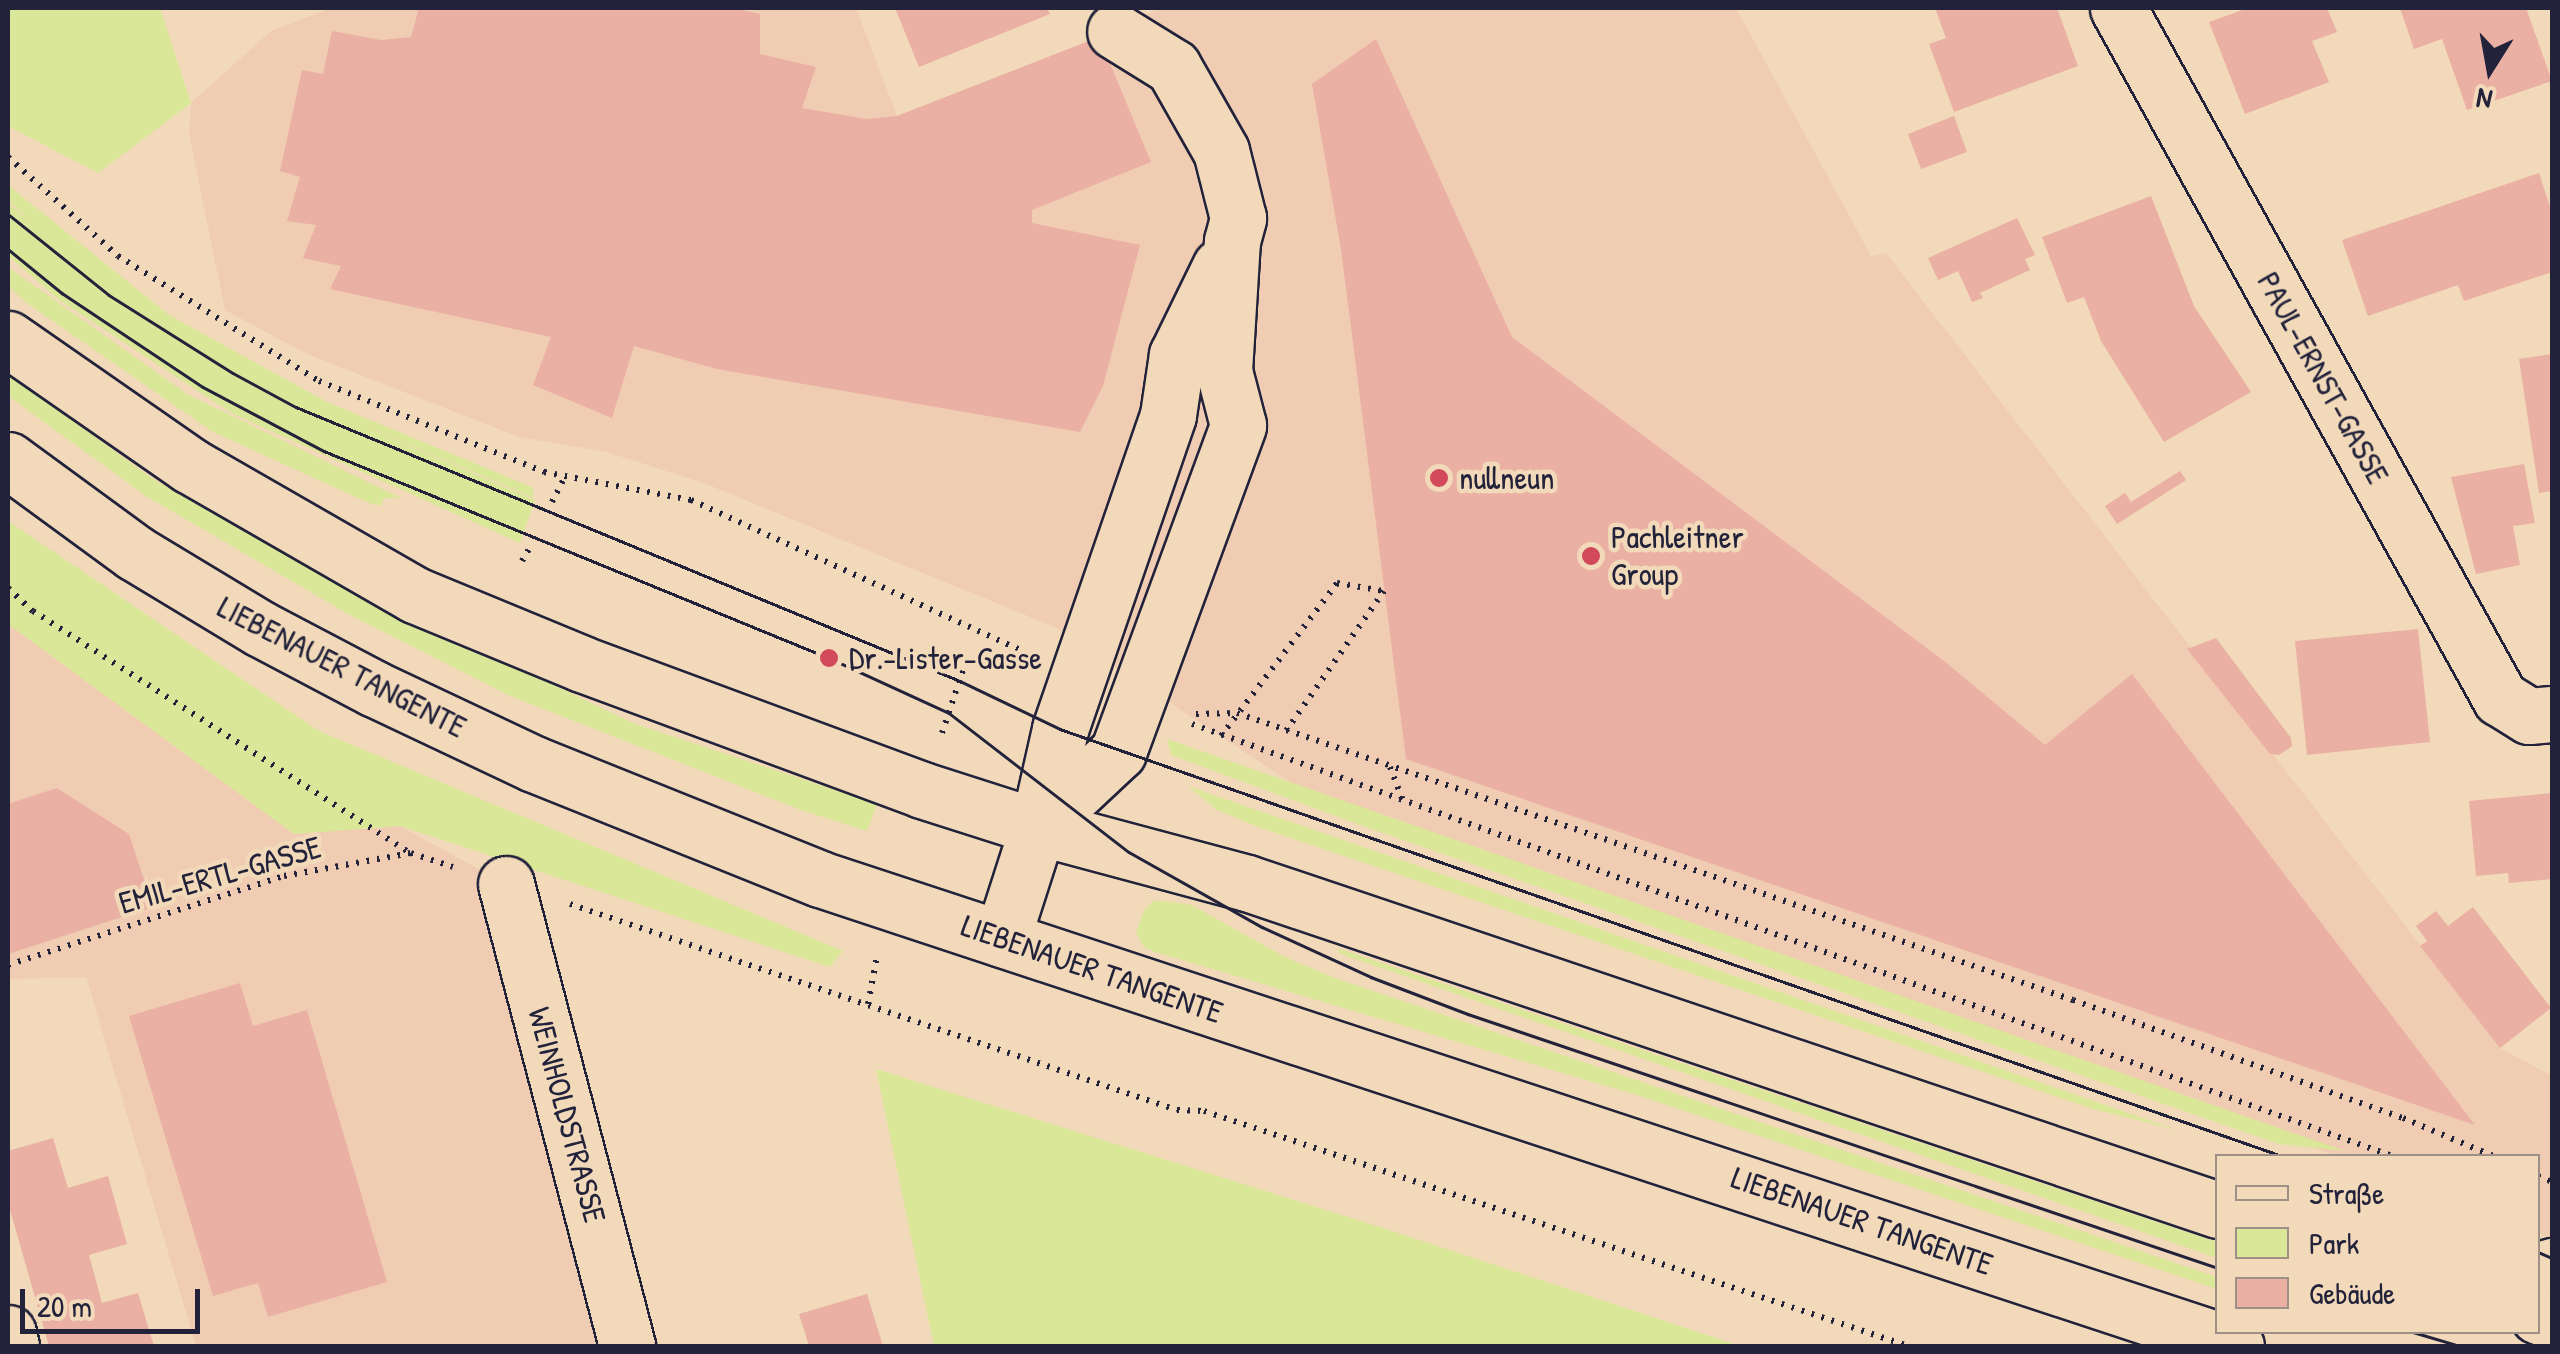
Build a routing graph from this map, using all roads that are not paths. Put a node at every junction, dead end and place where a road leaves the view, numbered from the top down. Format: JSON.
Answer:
{"nodes":[{"id":1,"x":2118,"y":8,"type":"edge"},
{"id":2,"x":1115,"y":31,"type":"dead end"},
{"id":3,"x":8,"y":339,"type":"edge"},
{"id":4,"x":8,"y":460,"type":"edge"},
{"id":5,"x":2552,"y":714,"type":"edge"},
{"id":6,"x":1038,"y":828,"type":"junction"},
{"id":7,"x":506,"y":884,"type":"road end"},
{"id":8,"x":1002,"y":940,"type":"junction"},
{"id":9,"x":2215,"y":1209,"type":"edge"},
{"id":10,"x":8,"y":1333,"type":"edge"},
{"id":11,"x":11,"y":1346,"type":"edge"},
{"id":12,"x":628,"y":1346,"type":"edge"},
{"id":13,"x":2236,"y":1346,"type":"edge"}],
"edges":[{"from":1,"to":5,"type":"main road","name":"PAUL-ERNST-GASSE"},
{"from":2,"to":6,"type":"main road"},
{"from":3,"to":6,"type":"main road"},
{"from":4,"to":8,"type":"main road","name":"LIEBENAUER TANGENTE"},
{"from":6,"to":8,"type":"main road"},
{"from":6,"to":9,"type":"main road"},
{"from":7,"to":12,"type":"main road","name":"WEINHOLDSTRASSE"},
{"from":8,"to":13,"type":"main road","name":"LIEBENAUER TANGENTE"},
{"from":10,"to":11,"type":"main road"}]}
